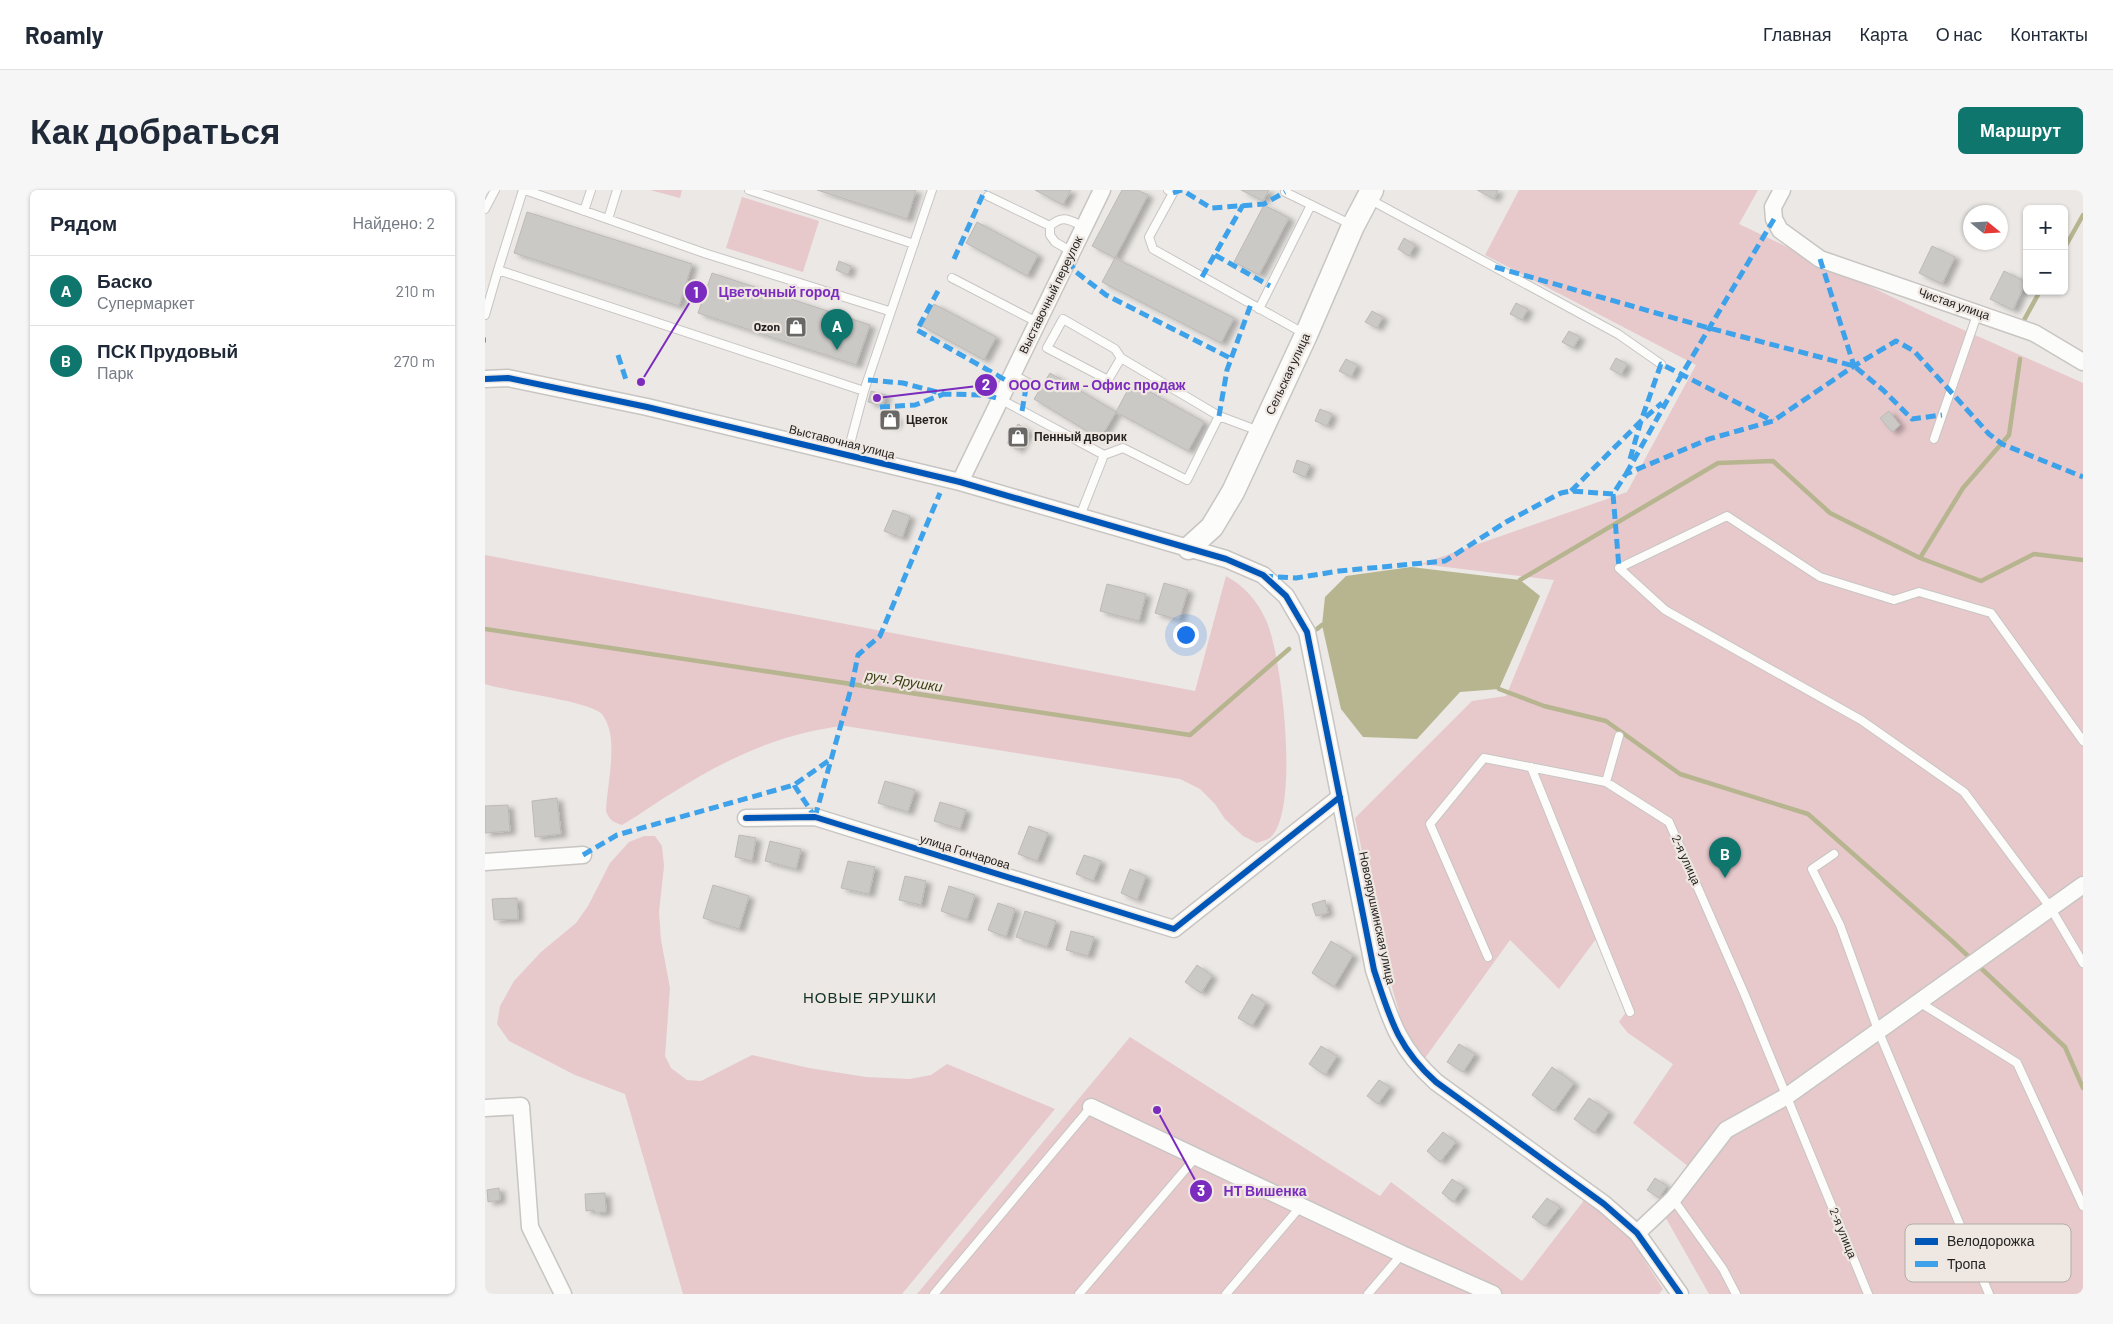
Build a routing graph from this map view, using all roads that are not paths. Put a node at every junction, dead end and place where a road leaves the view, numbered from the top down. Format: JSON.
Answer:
{"nodes":[{"id":1,"x":495,"y":190,"type":"edge"},
{"id":2,"x":524,"y":190,"type":"edge"},
{"id":3,"x":591,"y":190,"type":"edge"},
{"id":4,"x":617,"y":190,"type":"edge"},
{"id":5,"x":749,"y":190,"type":"edge"},
{"id":6,"x":932,"y":190,"type":"edge"},
{"id":7,"x":1102,"y":190,"type":"edge"},
{"id":8,"x":1168,"y":190,"type":"edge"},
{"id":9,"x":1286,"y":190,"type":"edge"},
{"id":10,"x":1781,"y":190,"type":"edge"},
{"id":11,"x":549,"y":194,"type":"edge"},
{"id":12,"x":1370,"y":194,"type":"edge"},
{"id":13,"x":988,"y":196,"type":"dead end"},
{"id":14,"x":1311,"y":204,"type":"junction"},
{"id":15,"x":485,"y":209,"type":"edge"},
{"id":16,"x":584,"y":211,"type":"junction"},
{"id":17,"x":608,"y":219,"type":"junction"},
{"id":18,"x":1050,"y":226,"type":"junction"},
{"id":19,"x":1353,"y":226,"type":"junction"},
{"id":20,"x":1084,"y":227,"type":"junction"},
{"id":21,"x":914,"y":244,"type":"junction"},
{"id":22,"x":1072,"y":252,"type":"junction"},
{"id":23,"x":498,"y":270,"type":"junction"},
{"id":24,"x":952,"y":278,"type":"dead end"},
{"id":25,"x":1259,"y":309,"type":"junction"},
{"id":26,"x":889,"y":311,"type":"junction"},
{"id":27,"x":1978,"y":312,"type":"junction"},
{"id":28,"x":485,"y":315,"type":"edge"},
{"id":29,"x":1037,"y":322,"type":"junction"},
{"id":30,"x":1306,"y":335,"type":"junction"},
{"id":31,"x":1029,"y":340,"type":"junction"},
{"id":32,"x":1047,"y":348,"type":"junction"},
{"id":33,"x":1121,"y":358,"type":"junction"},
{"id":34,"x":2083,"y":362,"type":"edge"},
{"id":35,"x":1661,"y":364,"type":"dead end"},
{"id":36,"x":1012,"y":374,"type":"junction"},
{"id":37,"x":485,"y":379,"type":"edge"},
{"id":38,"x":1032,"y":385,"type":"dead end"},
{"id":39,"x":864,"y":391,"type":"junction"},
{"id":40,"x":1000,"y":399,"type":"junction"},
{"id":41,"x":1219,"y":416,"type":"junction"},
{"id":42,"x":1261,"y":431,"type":"junction"},
{"id":43,"x":1934,"y":439,"type":"dead end"},
{"id":44,"x":847,"y":455,"type":"junction"},
{"id":45,"x":1103,"y":455,"type":"junction"},
{"id":46,"x":960,"y":482,"type":"junction"},
{"id":47,"x":1080,"y":516,"type":"junction"},
{"id":48,"x":1189,"y":548,"type":"junction"},
{"id":49,"x":1619,"y":736,"type":"dead end"},
{"id":50,"x":2083,"y":742,"type":"edge"},
{"id":51,"x":1531,"y":767,"type":"junction"},
{"id":52,"x":1606,"y":782,"type":"junction"},
{"id":53,"x":1340,"y":797,"type":"junction"},
{"id":54,"x":746,"y":818,"type":"dead end"},
{"id":55,"x":1834,"y":854,"type":"dead end"},
{"id":56,"x":583,"y":855,"type":"dead end"},
{"id":57,"x":485,"y":862,"type":"edge"},
{"id":58,"x":2083,"y":885,"type":"edge"},
{"id":59,"x":2049,"y":907,"type":"junction"},
{"id":60,"x":1488,"y":958,"type":"dead end"},
{"id":61,"x":2083,"y":964,"type":"edge"},
{"id":62,"x":1919,"y":1002,"type":"junction"},
{"id":63,"x":1630,"y":1012,"type":"dead end"},
{"id":64,"x":1878,"y":1030,"type":"junction"},
{"id":65,"x":1787,"y":1096,"type":"junction"},
{"id":66,"x":1091,"y":1107,"type":"joint"},
{"id":67,"x":485,"y":1108,"type":"edge"},
{"id":68,"x":1196,"y":1157,"type":"junction"},
{"id":69,"x":1673,"y":1199,"type":"junction"},
{"id":70,"x":1301,"y":1206,"type":"junction"},
{"id":71,"x":2083,"y":1206,"type":"edge"},
{"id":72,"x":1960,"y":1224,"type":"edge"},
{"id":73,"x":1637,"y":1233,"type":"junction"},
{"id":74,"x":1402,"y":1254,"type":"junction"},
{"id":75,"x":1984,"y":1282,"type":"edge"},
{"id":76,"x":1677,"y":1293,"type":"edge"},
{"id":77,"x":563,"y":1294,"type":"edge"},
{"id":78,"x":934,"y":1294,"type":"edge"},
{"id":79,"x":1079,"y":1294,"type":"edge"},
{"id":80,"x":1226,"y":1294,"type":"edge"},
{"id":81,"x":1368,"y":1294,"type":"edge"},
{"id":82,"x":1493,"y":1294,"type":"edge"},
{"id":83,"x":1736,"y":1294,"type":"edge"},
{"id":84,"x":1868,"y":1294,"type":"edge"},
{"id":85,"x":1989,"y":1294,"type":"edge"}],
"edges":[{"from":1,"to":15,"type":"lane"},
{"from":2,"to":11,"type":"lane"},
{"from":2,"to":23,"type":"lane"},
{"from":3,"to":16,"type":"lane"},
{"from":4,"to":17,"type":"lane"},
{"from":5,"to":21,"type":"lane"},
{"from":6,"to":21,"type":"lane"},
{"from":7,"to":20,"type":"street","name":"Выставочный переулок"},
{"from":8,"to":25,"type":"lane"},
{"from":9,"to":14,"type":"lane"},
{"from":10,"to":27,"type":"street","name":"Чистая улица"},
{"from":11,"to":16,"type":"lane"},
{"from":12,"to":19,"type":"street","name":"Сельская улица"},
{"from":12,"to":35,"type":"lane"},
{"from":13,"to":18,"type":"lane"},
{"from":14,"to":19,"type":"lane"},
{"from":14,"to":25,"type":"lane"},
{"from":16,"to":17,"type":"lane"},
{"from":17,"to":26,"type":"lane"},
{"from":18,"to":20,"type":"lane"},
{"from":18,"to":22,"type":"lane"},
{"from":19,"to":30,"type":"street","name":"Сельская улица"},
{"from":20,"to":22,"type":"street","name":"Выставочный переулок"},
{"from":21,"to":26,"type":"lane"},
{"from":22,"to":29,"type":"street","name":"Выставочный переулок"},
{"from":23,"to":28,"type":"lane"},
{"from":23,"to":39,"type":"lane"},
{"from":24,"to":29,"type":"lane"},
{"from":25,"to":30,"type":"lane"},
{"from":26,"to":39,"type":"lane"},
{"from":27,"to":34,"type":"street","name":"Чистая улица"},
{"from":27,"to":43,"type":"lane"},
{"from":29,"to":31,"type":"street","name":"Выставочный переулок"},
{"from":30,"to":42,"type":"street","name":"Сельская улица"},
{"from":31,"to":32,"type":"lane"},
{"from":31,"to":36,"type":"street","name":"Выставочный переулок"},
{"from":32,"to":33,"type":"lane"},
{"from":32,"to":33,"type":"lane"},
{"from":33,"to":41,"type":"lane"},
{"from":36,"to":38,"type":"lane"},
{"from":36,"to":40,"type":"street","name":"Выставочный переулок"},
{"from":37,"to":44,"type":"street","name":"Выставочная улица"},
{"from":39,"to":44,"type":"lane"},
{"from":40,"to":45,"type":"lane"},
{"from":40,"to":46,"type":"street","name":"Выставочный переулок"},
{"from":41,"to":42,"type":"lane"},
{"from":41,"to":45,"type":"lane"},
{"from":42,"to":48,"type":"street","name":"Сельская улица"},
{"from":44,"to":46,"type":"street","name":"Выставочная улица"},
{"from":45,"to":47,"type":"lane"},
{"from":46,"to":47,"type":"street","name":"Выставочная улица"},
{"from":47,"to":48,"type":"street","name":"Выставочная улица"},
{"from":48,"to":53,"type":"street","name":"Новоярушкинская улица"},
{"from":49,"to":52,"type":"lane"},
{"from":50,"to":59,"type":"lane"},
{"from":51,"to":52,"type":"lane","name":"2-я улица"},
{"from":51,"to":60,"type":"lane","name":"2-я улица"},
{"from":51,"to":63,"type":"lane"},
{"from":52,"to":65,"type":"lane","name":"2-я улица"},
{"from":53,"to":54,"type":"street","name":"улица Гончарова"},
{"from":53,"to":73,"type":"street","name":"Новоярушкинская улица"},
{"from":55,"to":64,"type":"lane"},
{"from":56,"to":57,"type":"street"},
{"from":58,"to":59,"type":"street"},
{"from":59,"to":61,"type":"lane"},
{"from":59,"to":62,"type":"street"},
{"from":62,"to":64,"type":"street"},
{"from":62,"to":71,"type":"lane"},
{"from":64,"to":65,"type":"street"},
{"from":64,"to":72,"type":"lane"},
{"from":65,"to":69,"type":"street"},
{"from":65,"to":84,"type":"lane","name":"2-я улица"},
{"from":66,"to":68,"type":"street"},
{"from":66,"to":78,"type":"lane"},
{"from":67,"to":77,"type":"street"},
{"from":68,"to":70,"type":"street"},
{"from":68,"to":79,"type":"lane"},
{"from":69,"to":73,"type":"street"},
{"from":69,"to":83,"type":"lane"},
{"from":70,"to":74,"type":"street"},
{"from":70,"to":80,"type":"lane"},
{"from":73,"to":76,"type":"street","name":"Новоярушкинская улица"},
{"from":74,"to":81,"type":"lane"},
{"from":74,"to":82,"type":"street"},
{"from":75,"to":85,"type":"lane"}]}
